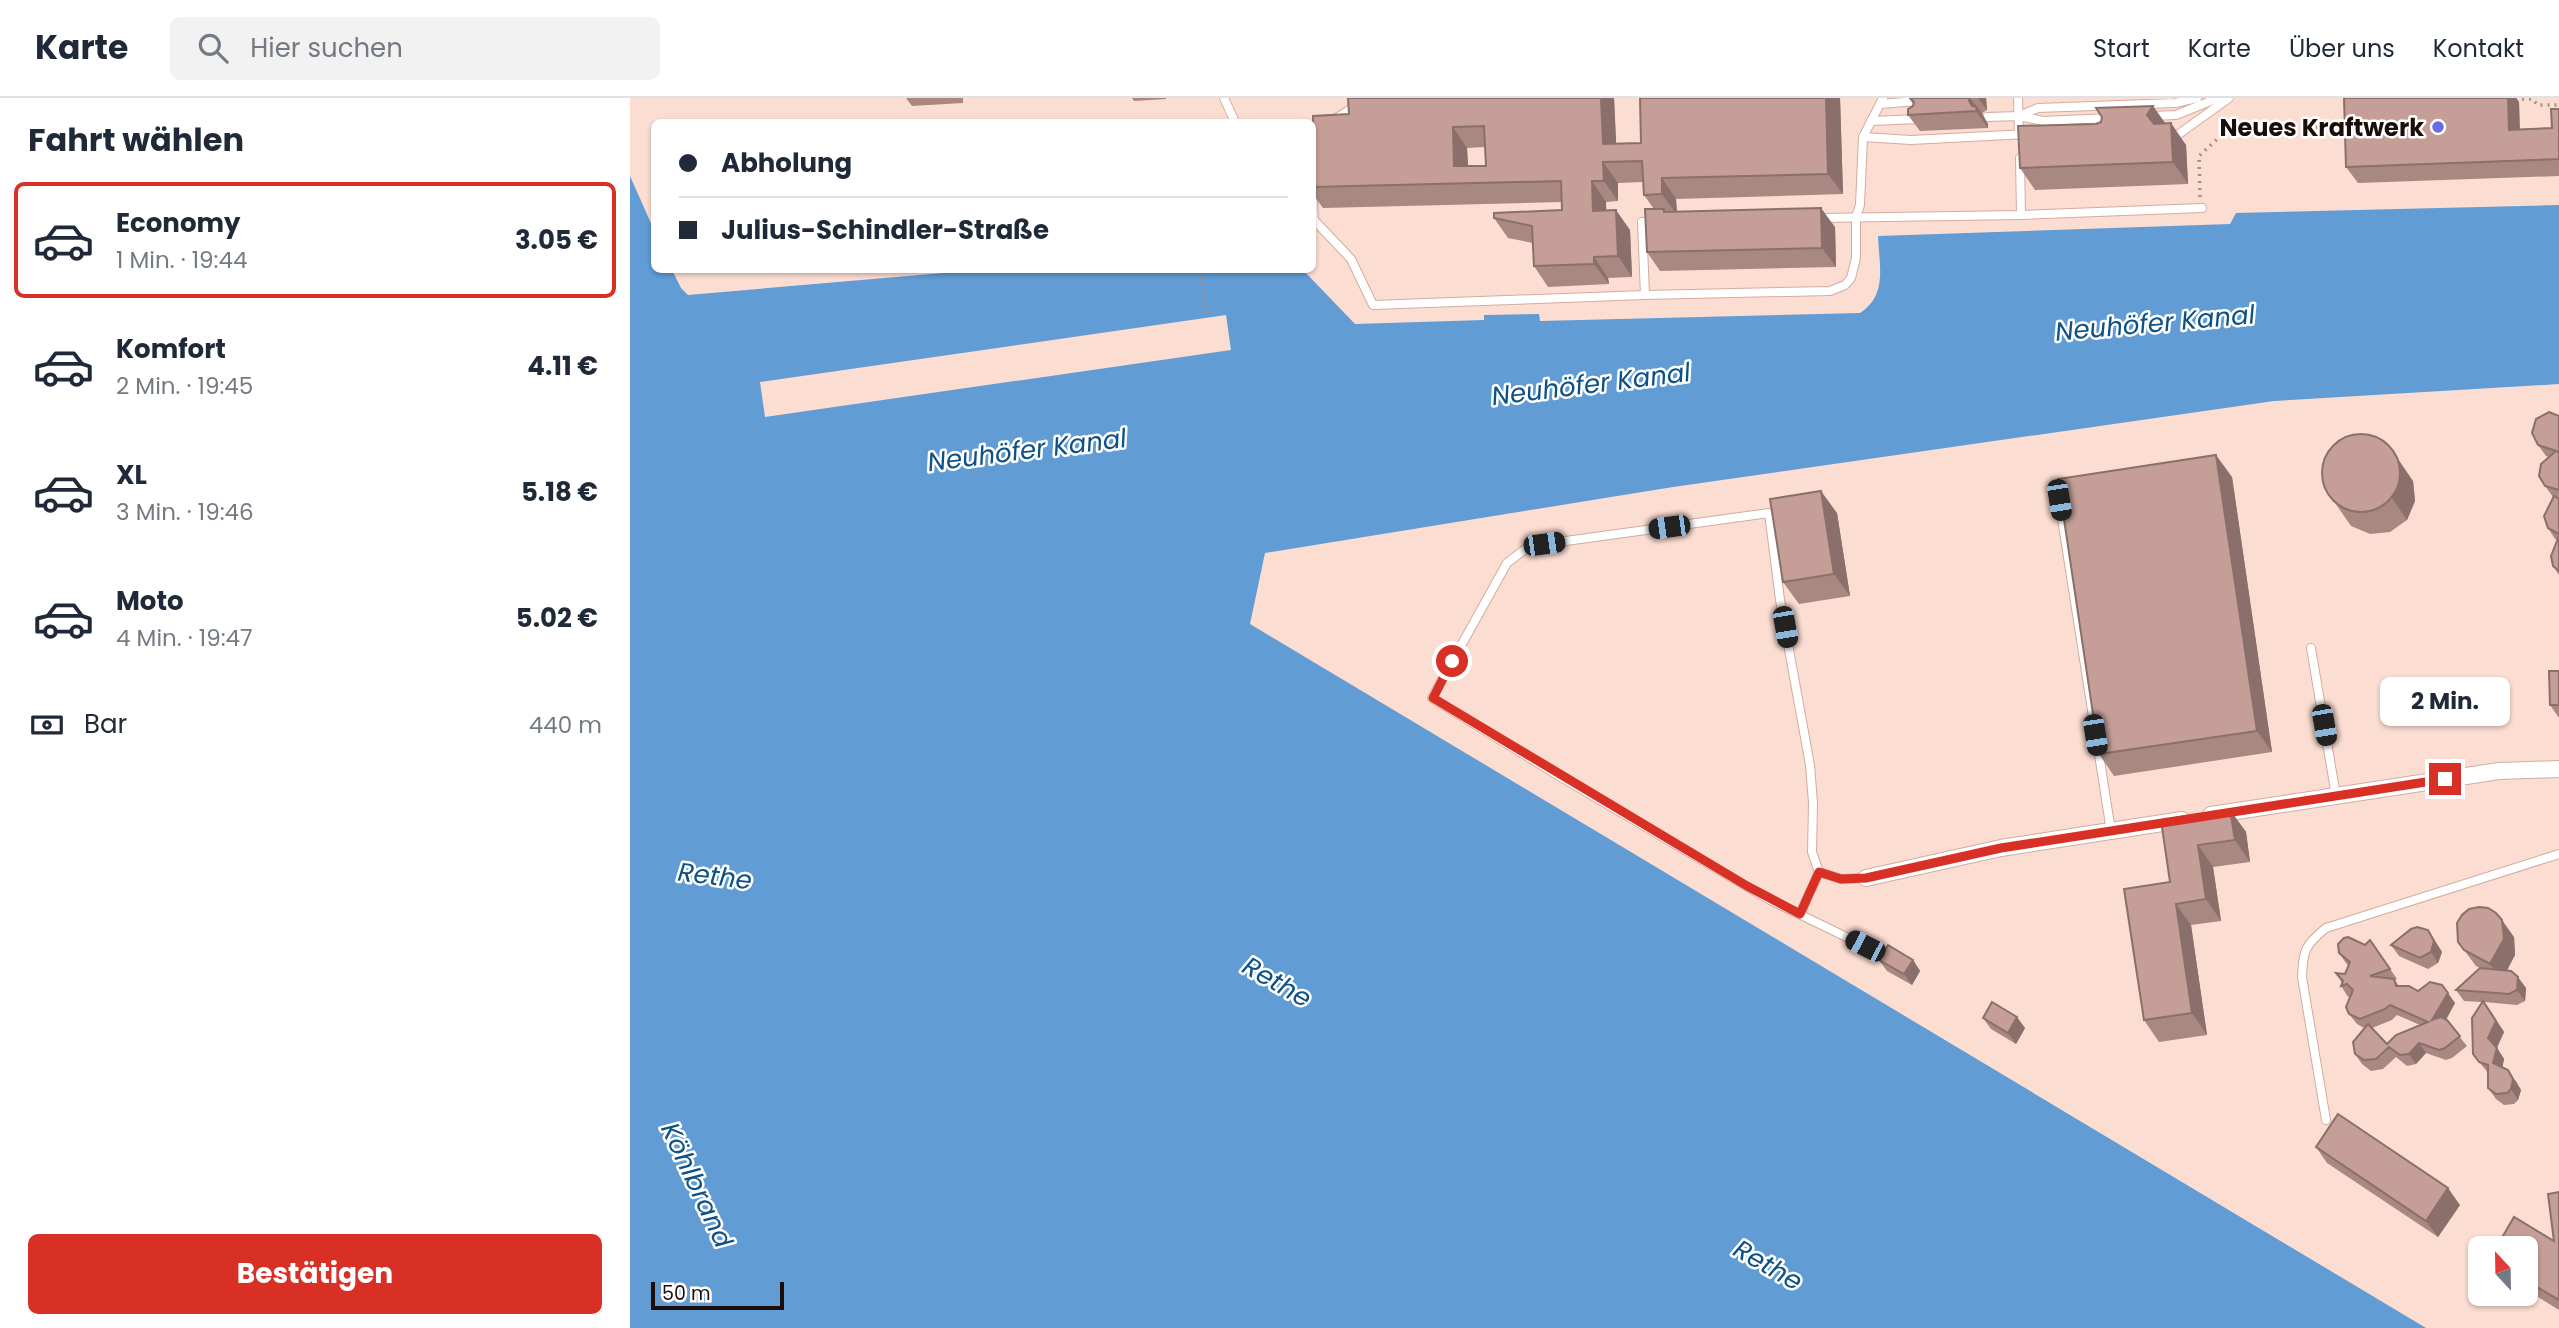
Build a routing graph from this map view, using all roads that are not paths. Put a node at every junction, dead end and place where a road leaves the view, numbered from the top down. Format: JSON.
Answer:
{"nodes":[{"id":1,"x":1224,"y":98,"type":"edge"},
{"id":2,"x":1368,"y":98,"type":"edge"},
{"id":3,"x":2018,"y":98,"type":"edge"},
{"id":4,"x":2197,"y":98,"type":"edge"},
{"id":5,"x":2218,"y":98,"type":"edge"},
{"id":6,"x":2229,"y":98,"type":"edge"},
{"id":7,"x":1881,"y":101,"type":"edge"},
{"id":8,"x":1918,"y":102,"type":"edge"},
{"id":9,"x":2019,"y":116,"type":"junction"},
{"id":10,"x":1987,"y":117,"type":"dead end"},
{"id":11,"x":2136,"y":117,"type":"edge"},
{"id":12,"x":2122,"y":118,"type":"edge"},
{"id":13,"x":1234,"y":119,"type":"edge"},
{"id":14,"x":1919,"y":119,"type":"edge"},
{"id":15,"x":1871,"y":121,"type":"junction"},
{"id":16,"x":1324,"y":126,"type":"edge"},
{"id":17,"x":2020,"y":134,"type":"junction"},
{"id":18,"x":2035,"y":135,"type":"edge"},
{"id":19,"x":2173,"y":136,"type":"edge"},
{"id":20,"x":1863,"y":137,"type":"junction"},
{"id":21,"x":2202,"y":208,"type":"road end"},
{"id":22,"x":2021,"y":215,"type":"junction"},
{"id":23,"x":1856,"y":217,"type":"junction"},
{"id":24,"x":1816,"y":218,"type":"edge"},
{"id":25,"x":1669,"y":221,"type":"edge"},
{"id":26,"x":1316,"y":222,"type":"edge"},
{"id":27,"x":1645,"y":295,"type":"junction"},
{"id":28,"x":2059,"y":500,"type":"edge"},
{"id":29,"x":2311,"y":648,"type":"dead end"},
{"id":30,"x":2559,"y":769,"type":"edge"},
{"id":31,"x":2336,"y":796,"type":"junction"},
{"id":32,"x":2111,"y":831,"type":"junction"},
{"id":33,"x":2559,"y":854,"type":"edge"},
{"id":34,"x":1819,"y":872,"type":"junction"},
{"id":35,"x":1866,"y":878,"type":"joint"},
{"id":36,"x":1800,"y":914,"type":"junction"},
{"id":37,"x":1865,"y":946,"type":"dead end"},
{"id":38,"x":2326,"y":1120,"type":"dead end"}],
"edges":[{"from":1,"to":13,"type":"lane"},
{"from":2,"to":16,"type":"lane"},
{"from":3,"to":9,"type":"lane"},
{"from":4,"to":9,"type":"lane"},
{"from":5,"to":11,"type":"lane"},
{"from":6,"to":19,"type":"lane"},
{"from":7,"to":8,"type":"lane"},
{"from":7,"to":15,"type":"lane"},
{"from":9,"to":10,"type":"lane"},
{"from":9,"to":12,"type":"lane"},
{"from":9,"to":17,"type":"lane"},
{"from":14,"to":15,"type":"lane"},
{"from":15,"to":20,"type":"lane"},
{"from":17,"to":18,"type":"lane"},
{"from":17,"to":20,"type":"lane"},
{"from":17,"to":22,"type":"lane"},
{"from":20,"to":23,"type":"lane"},
{"from":21,"to":22,"type":"lane"},
{"from":22,"to":23,"type":"lane"},
{"from":23,"to":24,"type":"lane"},
{"from":23,"to":27,"type":"lane"},
{"from":25,"to":27,"type":"lane"},
{"from":26,"to":27,"type":"lane"},
{"from":28,"to":32,"type":"lane"},
{"from":29,"to":31,"type":"lane"},
{"from":30,"to":31,"type":"street"},
{"from":31,"to":32,"type":"street"},
{"from":32,"to":35,"type":"street"},
{"from":33,"to":38,"type":"lane"},
{"from":34,"to":35,"type":"lane"},
{"from":34,"to":36,"type":"lane"},
{"from":34,"to":36,"type":"lane"},
{"from":36,"to":37,"type":"lane"}]}
